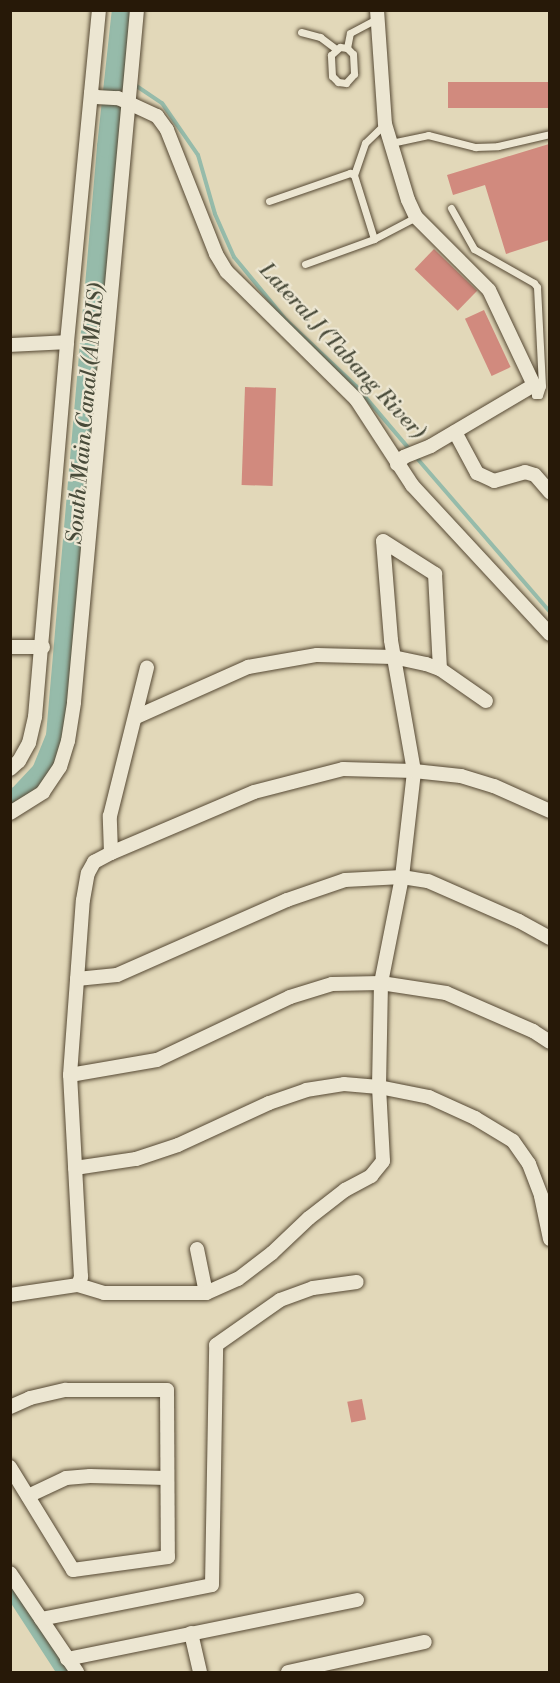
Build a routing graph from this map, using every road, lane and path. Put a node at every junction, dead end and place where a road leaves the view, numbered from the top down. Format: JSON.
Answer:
{"nodes":[{"id":1,"x":99,"y":10,"type":"edge"},
{"id":2,"x":137,"y":10,"type":"edge"},
{"id":3,"x":377,"y":14,"type":"edge"},
{"id":4,"x":301,"y":32,"type":"dead end"},
{"id":5,"x":347,"y":48,"type":"junction"},
{"id":6,"x":336,"y":49,"type":"junction"},
{"id":7,"x":93,"y":95,"type":"junction"},
{"id":8,"x":125,"y":97,"type":"junction"},
{"id":9,"x":385,"y":124,"type":"junction"},
{"id":10,"x":549,"y":134,"type":"edge"},
{"id":11,"x":390,"y":144,"type":"junction"},
{"id":12,"x":354,"y":175,"type":"junction"},
{"id":13,"x":269,"y":201,"type":"dead end"},
{"id":14,"x":451,"y":208,"type":"dead end"},
{"id":15,"x":416,"y":217,"type":"junction"},
{"id":16,"x":374,"y":239,"type":"junction"},
{"id":17,"x":305,"y":264,"type":"dead end"},
{"id":18,"x":67,"y":342,"type":"junction"},
{"id":19,"x":10,"y":345,"type":"edge"},
{"id":20,"x":534,"y":385,"type":"junction"},
{"id":21,"x":455,"y":432,"type":"junction"},
{"id":22,"x":400,"y":460,"type":"junction"},
{"id":23,"x":549,"y":492,"type":"edge"},
{"id":24,"x":549,"y":634,"type":"edge"},
{"id":25,"x":10,"y":647,"type":"edge"},
{"id":26,"x":43,"y":647,"type":"junction"},
{"id":27,"x":393,"y":657,"type":"junction"},
{"id":28,"x":147,"y":668,"type":"dead end"},
{"id":29,"x":440,"y":669,"type":"junction"},
{"id":30,"x":486,"y":701,"type":"dead end"},
{"id":31,"x":136,"y":717,"type":"junction"},
{"id":32,"x":10,"y":770,"type":"edge"},
{"id":33,"x":414,"y":771,"type":"junction"},
{"id":34,"x":549,"y":812,"type":"edge"},
{"id":35,"x":10,"y":813,"type":"edge"},
{"id":36,"x":111,"y":853,"type":"junction"},
{"id":37,"x":402,"y":877,"type":"junction"},
{"id":38,"x":549,"y":938,"type":"edge"},
{"id":39,"x":77,"y":980,"type":"junction"},
{"id":40,"x":381,"y":983,"type":"junction"},
{"id":41,"x":549,"y":1042,"type":"edge"},
{"id":42,"x":70,"y":1075,"type":"junction"},
{"id":43,"x":379,"y":1087,"type":"junction"},
{"id":44,"x":75,"y":1168,"type":"junction"},
{"id":45,"x":545,"y":1197,"type":"edge"},
{"id":46,"x":549,"y":1239,"type":"edge"},
{"id":47,"x":197,"y":1249,"type":"dead end"},
{"id":48,"x":357,"y":1282,"type":"dead end"},
{"id":49,"x":78,"y":1286,"type":"junction"},
{"id":50,"x":206,"y":1293,"type":"junction"},
{"id":51,"x":10,"y":1295,"type":"edge"},
{"id":52,"x":10,"y":1407,"type":"edge"},
{"id":53,"x":10,"y":1467,"type":"edge"},
{"id":54,"x":166,"y":1478,"type":"junction"},
{"id":55,"x":28,"y":1496,"type":"junction"},
{"id":56,"x":10,"y":1574,"type":"edge"},
{"id":57,"x":357,"y":1600,"type":"dead end"},
{"id":58,"x":41,"y":1619,"type":"junction"},
{"id":59,"x":192,"y":1633,"type":"junction"},
{"id":60,"x":425,"y":1642,"type":"dead end"},
{"id":61,"x":67,"y":1659,"type":"junction"},
{"id":62,"x":77,"y":1672,"type":"edge"},
{"id":63,"x":200,"y":1672,"type":"edge"},
{"id":64,"x":288,"y":1672,"type":"edge"}],
"edges":[{"from":1,"to":7,"type":"street"},
{"from":2,"to":8,"type":"street"},
{"from":3,"to":5,"type":"lane"},
{"from":3,"to":9,"type":"street"},
{"from":4,"to":6,"type":"lane"},
{"from":5,"to":6,"type":"lane"},
{"from":5,"to":6,"type":"lane"},
{"from":7,"to":8,"type":"street"},
{"from":7,"to":18,"type":"street"},
{"from":8,"to":22,"type":"street"},
{"from":8,"to":35,"type":"street"},
{"from":9,"to":11,"type":"street"},
{"from":9,"to":12,"type":"lane"},
{"from":10,"to":11,"type":"lane"},
{"from":11,"to":15,"type":"street"},
{"from":12,"to":13,"type":"lane"},
{"from":12,"to":16,"type":"lane"},
{"from":14,"to":20,"type":"lane"},
{"from":15,"to":16,"type":"lane"},
{"from":15,"to":20,"type":"street"},
{"from":16,"to":17,"type":"lane"},
{"from":18,"to":19,"type":"street"},
{"from":18,"to":26,"type":"street"},
{"from":20,"to":21,"type":"street"},
{"from":21,"to":22,"type":"street"},
{"from":21,"to":23,"type":"street"},
{"from":22,"to":24,"type":"street"},
{"from":25,"to":26,"type":"street"},
{"from":26,"to":32,"type":"street"},
{"from":27,"to":29,"type":"street"},
{"from":27,"to":29,"type":"street"},
{"from":27,"to":31,"type":"street"},
{"from":27,"to":33,"type":"street"},
{"from":28,"to":31,"type":"street"},
{"from":29,"to":30,"type":"street"},
{"from":31,"to":36,"type":"street"},
{"from":33,"to":34,"type":"street"},
{"from":33,"to":36,"type":"street"},
{"from":33,"to":37,"type":"street"},
{"from":36,"to":39,"type":"street"},
{"from":37,"to":38,"type":"street"},
{"from":37,"to":39,"type":"street"},
{"from":37,"to":40,"type":"street"},
{"from":39,"to":42,"type":"street"},
{"from":40,"to":41,"type":"street"},
{"from":40,"to":42,"type":"street"},
{"from":40,"to":43,"type":"street"},
{"from":42,"to":44,"type":"street"},
{"from":43,"to":44,"type":"street"},
{"from":43,"to":45,"type":"street"},
{"from":43,"to":50,"type":"street"},
{"from":44,"to":49,"type":"street"},
{"from":45,"to":46,"type":"street"},
{"from":47,"to":50,"type":"street"},
{"from":48,"to":58,"type":"street"},
{"from":49,"to":50,"type":"street"},
{"from":49,"to":51,"type":"street"},
{"from":52,"to":54,"type":"street"},
{"from":53,"to":55,"type":"street"},
{"from":54,"to":55,"type":"street"},
{"from":54,"to":55,"type":"street"},
{"from":56,"to":58,"type":"street"},
{"from":57,"to":59,"type":"street"},
{"from":58,"to":61,"type":"street"},
{"from":59,"to":61,"type":"street"},
{"from":59,"to":63,"type":"street"},
{"from":60,"to":64,"type":"street"},
{"from":61,"to":62,"type":"street"}]}
